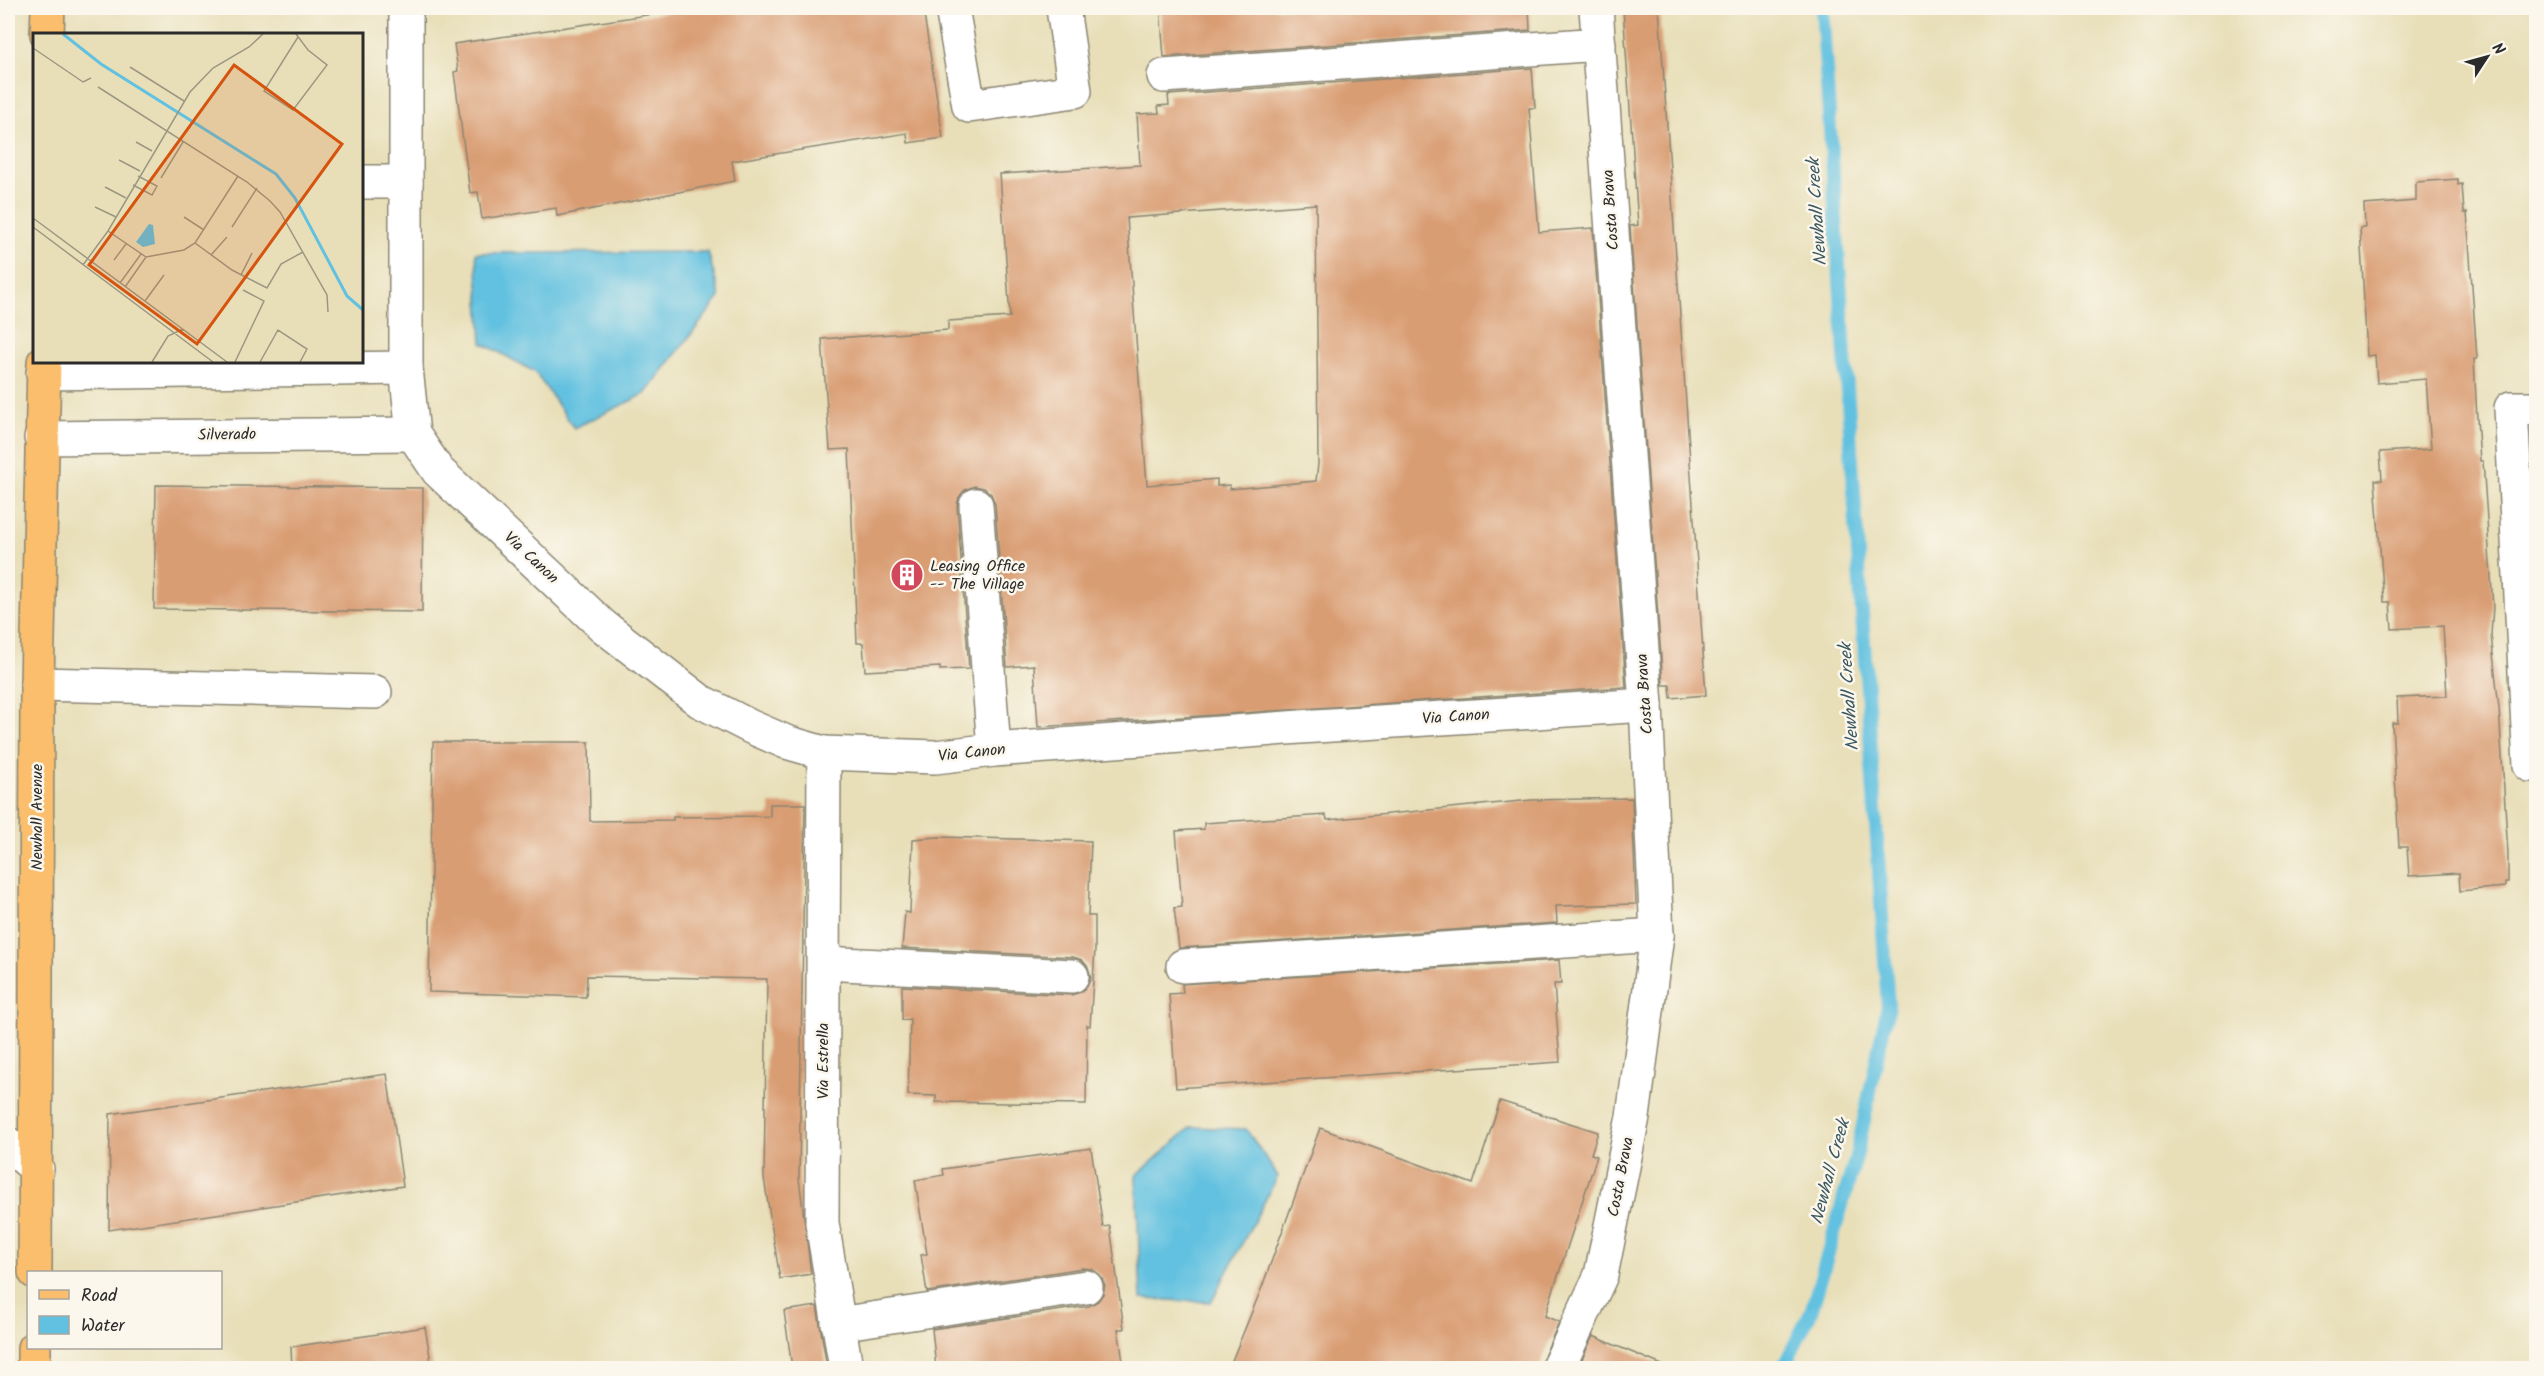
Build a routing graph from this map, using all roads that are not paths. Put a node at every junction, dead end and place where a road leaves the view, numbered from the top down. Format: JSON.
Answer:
{"nodes":[{"id":1,"x":48,"y":8,"type":"edge"},
{"id":2,"x":406,"y":8,"type":"edge"},
{"id":3,"x":952,"y":8,"type":"edge"},
{"id":4,"x":1063,"y":8,"type":"edge"},
{"id":5,"x":1596,"y":8,"type":"edge"},
{"id":6,"x":47,"y":33,"type":"edge"},
{"id":7,"x":1599,"y":44,"type":"junction"},
{"id":8,"x":1164,"y":76,"type":"dead end"},
{"id":9,"x":363,"y":182,"type":"edge"},
{"id":10,"x":406,"y":182,"type":"junction"},
{"id":11,"x":44,"y":367,"type":"edge"},
{"id":12,"x":406,"y":368,"type":"junction"},
{"id":13,"x":2536,"y":408,"type":"edge"},
{"id":14,"x":413,"y":434,"type":"junction"},
{"id":15,"x":41,"y":438,"type":"junction"},
{"id":16,"x":976,"y":506,"type":"dead end"},
{"id":17,"x":37,"y":684,"type":"junction"},
{"id":18,"x":375,"y":692,"type":"dead end"},
{"id":19,"x":1646,"y":705,"type":"junction"},
{"id":20,"x":994,"y":750,"type":"junction"},
{"id":21,"x":824,"y":753,"type":"junction"},
{"id":22,"x":2536,"y":765,"type":"edge"},
{"id":23,"x":1658,"y":935,"type":"junction"},
{"id":24,"x":824,"y":963,"type":"junction"},
{"id":25,"x":1183,"y":966,"type":"dead end"},
{"id":26,"x":1072,"y":976,"type":"dead end"},
{"id":27,"x":8,"y":1144,"type":"edge"},
{"id":28,"x":37,"y":1169,"type":"junction"},
{"id":29,"x":35,"y":1271,"type":"edge"},
{"id":30,"x":1086,"y":1287,"type":"dead end"},
{"id":31,"x":838,"y":1324,"type":"junction"},
{"id":32,"x":34,"y":1349,"type":"edge"},
{"id":33,"x":34,"y":1368,"type":"edge"},
{"id":34,"x":846,"y":1368,"type":"edge"},
{"id":35,"x":1558,"y":1368,"type":"edge"}],
"edges":[{"from":1,"to":6,"type":"main road"},
{"from":2,"to":10,"type":"street"},
{"from":3,"to":4,"type":"street"},
{"from":5,"to":7,"type":"street","name":"Costa Brava"},
{"from":7,"to":8,"type":"street"},
{"from":7,"to":19,"type":"street","name":"Costa Brava"},
{"from":9,"to":10,"type":"street"},
{"from":10,"to":12,"type":"street"},
{"from":11,"to":12,"type":"street"},
{"from":11,"to":15,"type":"main road","name":"Newhall Avenue"},
{"from":12,"to":14,"type":"street"},
{"from":13,"to":22,"type":"street"},
{"from":14,"to":15,"type":"street","name":"Silverado"},
{"from":14,"to":21,"type":"street","name":"Via Canon"},
{"from":15,"to":17,"type":"main road","name":"Newhall Avenue"},
{"from":16,"to":20,"type":"street"},
{"from":17,"to":18,"type":"street"},
{"from":17,"to":28,"type":"main road","name":"Newhall Avenue"},
{"from":19,"to":20,"type":"street","name":"Via Canon"},
{"from":19,"to":23,"type":"street","name":"Costa Brava"},
{"from":20,"to":21,"type":"street","name":"Via Canon"},
{"from":21,"to":24,"type":"street","name":"Via Estrella"},
{"from":23,"to":25,"type":"street"},
{"from":23,"to":35,"type":"street","name":"Costa Brava"},
{"from":24,"to":26,"type":"street"},
{"from":24,"to":31,"type":"street","name":"Via Estrella"},
{"from":27,"to":28,"type":"street"},
{"from":28,"to":29,"type":"main road","name":"Newhall Avenue"},
{"from":30,"to":31,"type":"street"},
{"from":31,"to":34,"type":"street","name":"Via Estrella"},
{"from":32,"to":33,"type":"main road"}]}
